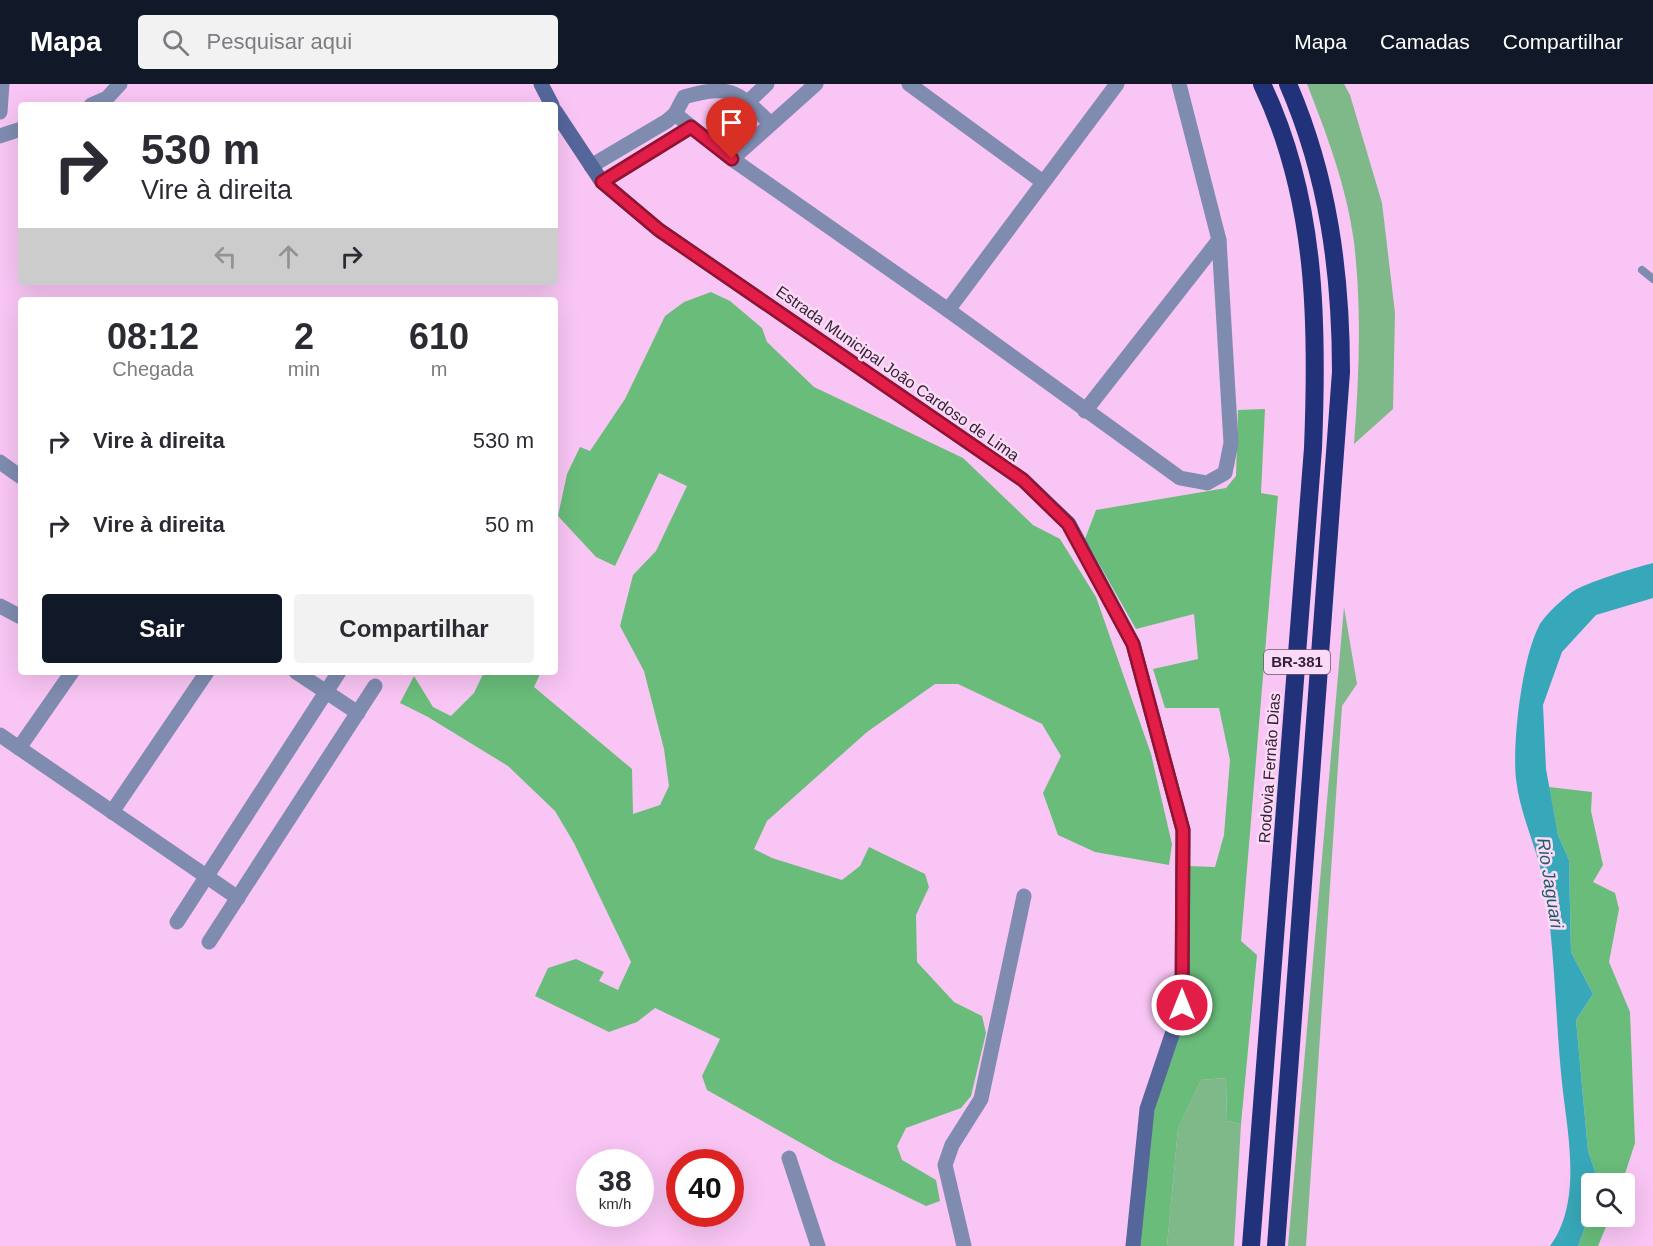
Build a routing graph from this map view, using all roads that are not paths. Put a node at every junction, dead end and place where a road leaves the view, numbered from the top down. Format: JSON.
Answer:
{"nodes":[{"id":1,"x":2,"y":84,"type":"edge"},
{"id":2,"x":120,"y":84,"type":"edge"},
{"id":3,"x":542,"y":84,"type":"edge"},
{"id":4,"x":767,"y":84,"type":"edge"},
{"id":5,"x":816,"y":84,"type":"edge"},
{"id":6,"x":909,"y":84,"type":"edge"},
{"id":7,"x":1117,"y":84,"type":"edge"},
{"id":8,"x":1179,"y":84,"type":"edge"},
{"id":9,"x":1262,"y":84,"type":"edge"},
{"id":10,"x":1288,"y":84,"type":"edge"},
{"id":11,"x":681,"y":90,"type":"edge"},
{"id":12,"x":98,"y":102,"type":"edge"},
{"id":13,"x":551,"y":102,"type":"edge"},
{"id":14,"x":748,"y":102,"type":"junction"},
{"id":15,"x":0,"y":112,"type":"edge"},
{"id":16,"x":675,"y":114,"type":"junction"},
{"id":17,"x":558,"y":116,"type":"edge"},
{"id":18,"x":770,"y":123,"type":"junction"},
{"id":19,"x":691,"y":127,"type":"junction"},
{"id":20,"x":18,"y":130,"type":"edge"},
{"id":21,"x":0,"y":136,"type":"edge"},
{"id":22,"x":732,"y":159,"type":"junction"},
{"id":23,"x":591,"y":166,"type":"junction"},
{"id":24,"x":602,"y":182,"type":"junction"},
{"id":25,"x":1044,"y":182,"type":"junction"},
{"id":26,"x":1219,"y":240,"type":"junction"},
{"id":27,"x":1642,"y":270,"type":"dead end"},
{"id":28,"x":1653,"y":279,"type":"edge"},
{"id":29,"x":948,"y":310,"type":"junction"},
{"id":30,"x":1085,"y":411,"type":"junction"},
{"id":31,"x":0,"y":462,"type":"edge"},
{"id":32,"x":18,"y":475,"type":"edge"},
{"id":33,"x":0,"y":606,"type":"edge"},
{"id":34,"x":18,"y":615,"type":"edge"},
{"id":35,"x":70,"y":675,"type":"edge"},
{"id":36,"x":205,"y":675,"type":"edge"},
{"id":37,"x":300,"y":675,"type":"edge"},
{"id":38,"x":337,"y":675,"type":"edge"},
{"id":39,"x":375,"y":687,"type":"dead end"},
{"id":40,"x":326,"y":692,"type":"junction"},
{"id":41,"x":358,"y":713,"type":"junction"},
{"id":42,"x":0,"y":735,"type":"edge"},
{"id":43,"x":19,"y":748,"type":"junction"},
{"id":44,"x":111,"y":812,"type":"junction"},
{"id":45,"x":206,"y":877,"type":"junction"},
{"id":46,"x":1024,"y":896,"type":"dead end"},
{"id":47,"x":238,"y":898,"type":"junction"},
{"id":48,"x":177,"y":922,"type":"dead end"},
{"id":49,"x":209,"y":942,"type":"dead end"},
{"id":50,"x":789,"y":1158,"type":"dead end"},
{"id":51,"x":818,"y":1246,"type":"edge"},
{"id":52,"x":964,"y":1246,"type":"edge"},
{"id":53,"x":1133,"y":1246,"type":"edge"},
{"id":54,"x":1251,"y":1246,"type":"edge"},
{"id":55,"x":1276,"y":1246,"type":"edge"}],
"edges":[{"from":1,"to":15,"type":"street"},
{"from":2,"to":12,"type":"street"},
{"from":3,"to":13,"type":"street"},
{"from":4,"to":14,"type":"street"},
{"from":5,"to":18,"type":"street"},
{"from":6,"to":25,"type":"street"},
{"from":7,"to":25,"type":"street"},
{"from":8,"to":26,"type":"street"},
{"from":9,"to":54,"type":"highway","name":"Rodovia Fernão Dias","number":"BR-381"},
{"from":10,"to":55,"type":"highway","number":"BR-381"},
{"from":11,"to":14,"type":"street"},
{"from":11,"to":16,"type":"street"},
{"from":14,"to":18,"type":"street"},
{"from":16,"to":19,"type":"street"},
{"from":16,"to":23,"type":"street"},
{"from":17,"to":23,"type":"street","name":"Estrada Municipal João Cardoso de Lima"},
{"from":18,"to":22,"type":"street"},
{"from":19,"to":22,"type":"street"},
{"from":19,"to":24,"type":"street"},
{"from":20,"to":21,"type":"street"},
{"from":22,"to":29,"type":"street"},
{"from":23,"to":24,"type":"street","name":"Estrada Municipal João Cardoso de Lima"},
{"from":24,"to":53,"type":"street","name":"Estrada Municipal João Cardoso de Lima"},
{"from":25,"to":29,"type":"street"},
{"from":26,"to":30,"type":"street"},
{"from":26,"to":30,"type":"street"},
{"from":27,"to":28,"type":"lane"},
{"from":29,"to":30,"type":"street"},
{"from":31,"to":32,"type":"street"},
{"from":33,"to":34,"type":"street"},
{"from":35,"to":43,"type":"street"},
{"from":36,"to":44,"type":"street"},
{"from":37,"to":40,"type":"street"},
{"from":38,"to":40,"type":"street"},
{"from":39,"to":41,"type":"street"},
{"from":40,"to":41,"type":"street"},
{"from":40,"to":45,"type":"street"},
{"from":41,"to":47,"type":"street"},
{"from":42,"to":43,"type":"street"},
{"from":43,"to":44,"type":"street"},
{"from":44,"to":45,"type":"street"},
{"from":45,"to":47,"type":"street"},
{"from":45,"to":48,"type":"street"},
{"from":46,"to":52,"type":"street"},
{"from":47,"to":49,"type":"street"},
{"from":50,"to":51,"type":"street"}]}
